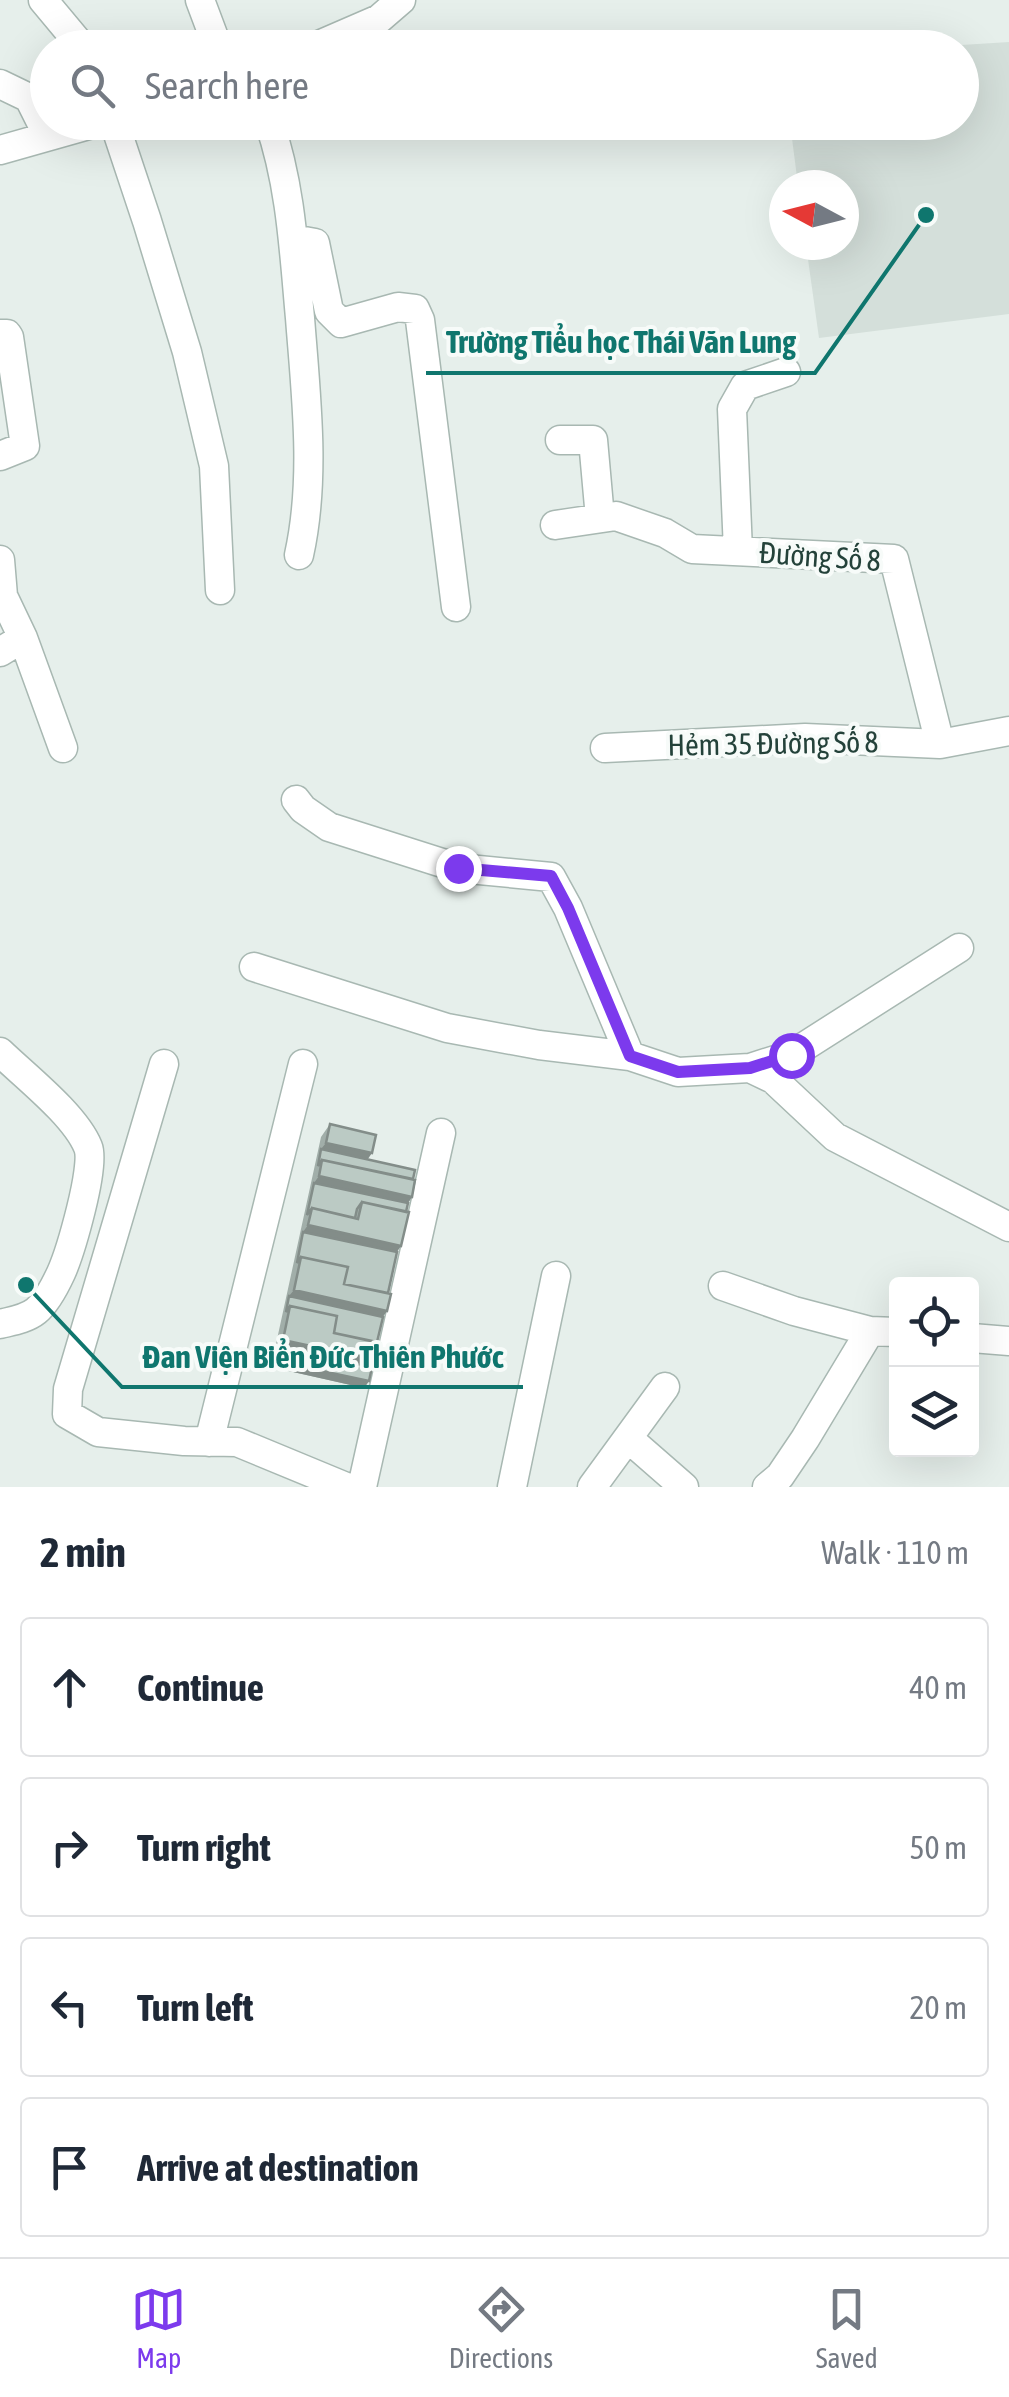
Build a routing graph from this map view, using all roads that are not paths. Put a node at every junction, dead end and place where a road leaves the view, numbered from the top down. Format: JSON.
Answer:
{"nodes":[{"id":1,"x":43,"y":0,"type":"edge"},
{"id":2,"x":200,"y":0,"type":"edge"},
{"id":3,"x":401,"y":0,"type":"edge"},
{"id":4,"x":68,"y":30,"type":"edge"},
{"id":5,"x":211,"y":30,"type":"edge"},
{"id":6,"x":354,"y":30,"type":"edge"},
{"id":7,"x":0,"y":84,"type":"edge"},
{"id":8,"x":30,"y":100,"type":"edge"},
{"id":9,"x":34,"y":140,"type":"edge"},
{"id":10,"x":120,"y":140,"type":"edge"},
{"id":11,"x":275,"y":140,"type":"edge"},
{"id":12,"x":0,"y":150,"type":"edge"},
{"id":13,"x":293,"y":238,"type":"junction"},
{"id":14,"x":0,"y":334,"type":"edge"},
{"id":15,"x":786,"y":372,"type":"dead end"},
{"id":16,"x":560,"y":440,"type":"dead end"},
{"id":17,"x":0,"y":456,"type":"edge"},
{"id":18,"x":600,"y":518,"type":"junction"},
{"id":19,"x":555,"y":525,"type":"dead end"},
{"id":20,"x":738,"y":552,"type":"junction"},
{"id":21,"x":299,"y":555,"type":"dead end"},
{"id":22,"x":0,"y":560,"type":"edge"},
{"id":23,"x":220,"y":590,"type":"dead end"},
{"id":24,"x":456,"y":607,"type":"dead end"},
{"id":25,"x":11,"y":645,"type":"edge"},
{"id":26,"x":1009,"y":731,"type":"edge"},
{"id":27,"x":940,"y":744,"type":"junction"},
{"id":28,"x":63,"y":748,"type":"dead end"},
{"id":29,"x":605,"y":748,"type":"dead end"},
{"id":30,"x":296,"y":800,"type":"dead end"},
{"id":31,"x":958,"y":948,"type":"dead end"},
{"id":32,"x":254,"y":967,"type":"dead end"},
{"id":33,"x":0,"y":1052,"type":"edge"},
{"id":34,"x":630,"y":1056,"type":"junction"},
{"id":35,"x":164,"y":1064,"type":"dead end"},
{"id":36,"x":303,"y":1064,"type":"dead end"},
{"id":37,"x":750,"y":1068,"type":"junction"},
{"id":38,"x":441,"y":1133,"type":"dead end"},
{"id":39,"x":1009,"y":1227,"type":"edge"},
{"id":40,"x":556,"y":1276,"type":"dead end"},
{"id":41,"x":723,"y":1286,"type":"dead end"},
{"id":42,"x":0,"y":1324,"type":"edge"},
{"id":43,"x":883,"y":1331,"type":"edge"},
{"id":44,"x":979,"y":1339,"type":"edge"},
{"id":45,"x":1009,"y":1341,"type":"edge"},
{"id":46,"x":664,"y":1387,"type":"dead end"},
{"id":47,"x":629,"y":1439,"type":"junction"},
{"id":48,"x":209,"y":1442,"type":"junction"},
{"id":49,"x":346,"y":1487,"type":"edge"},
{"id":50,"x":362,"y":1487,"type":"edge"},
{"id":51,"x":512,"y":1487,"type":"edge"},
{"id":52,"x":592,"y":1487,"type":"edge"},
{"id":53,"x":684,"y":1487,"type":"edge"},
{"id":54,"x":767,"y":1487,"type":"edge"}],
"edges":[{"from":1,"to":4,"type":"street"},
{"from":2,"to":5,"type":"street"},
{"from":3,"to":6,"type":"street"},
{"from":7,"to":8,"type":"street"},
{"from":9,"to":12,"type":"street"},
{"from":10,"to":23,"type":"street"},
{"from":11,"to":13,"type":"street"},
{"from":13,"to":21,"type":"street"},
{"from":13,"to":24,"type":"street"},
{"from":14,"to":17,"type":"street"},
{"from":15,"to":20,"type":"street"},
{"from":16,"to":18,"type":"street"},
{"from":18,"to":19,"type":"street","name":"Đường Số 8"},
{"from":18,"to":20,"type":"street","name":"Đường Số 8"},
{"from":20,"to":27,"type":"street","name":"Đường Số 8"},
{"from":22,"to":25,"type":"street"},
{"from":25,"to":28,"type":"street"},
{"from":26,"to":27,"type":"street"},
{"from":27,"to":29,"type":"street","name":"Hẻm 35 Đường Số 8"},
{"from":30,"to":34,"type":"street"},
{"from":31,"to":37,"type":"street"},
{"from":32,"to":34,"type":"street"},
{"from":33,"to":42,"type":"street"},
{"from":34,"to":37,"type":"street"},
{"from":35,"to":48,"type":"street"},
{"from":36,"to":48,"type":"street"},
{"from":37,"to":39,"type":"street"},
{"from":38,"to":50,"type":"street"},
{"from":40,"to":51,"type":"street"},
{"from":41,"to":43,"type":"street"},
{"from":43,"to":54,"type":"street"},
{"from":44,"to":45,"type":"street"},
{"from":46,"to":47,"type":"street"},
{"from":47,"to":52,"type":"street"},
{"from":47,"to":53,"type":"street"},
{"from":48,"to":49,"type":"street"}]}
